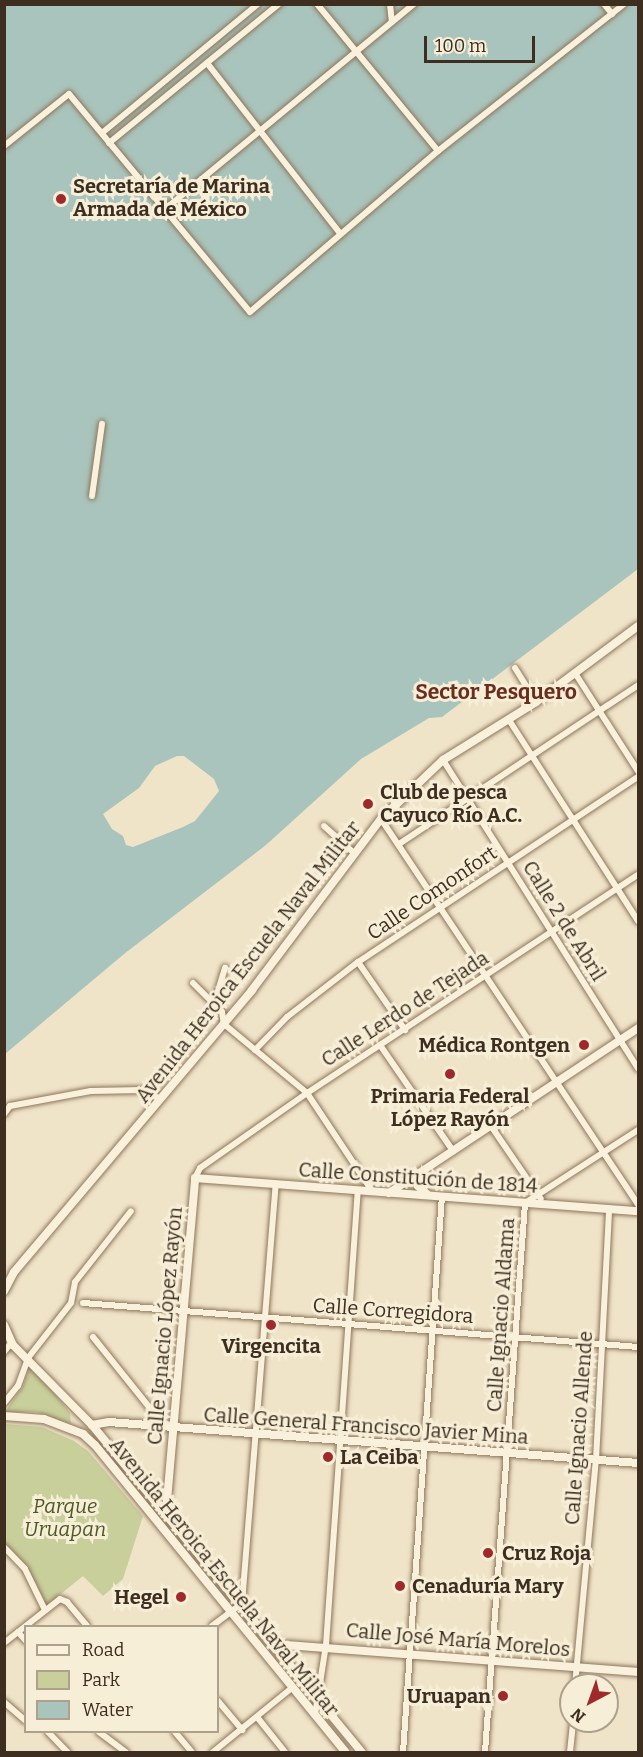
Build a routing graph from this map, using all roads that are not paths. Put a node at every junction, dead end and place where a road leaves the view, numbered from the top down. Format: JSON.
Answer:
{"nodes":[{"id":1,"x":258,"y":4,"type":"edge"},
{"id":2,"x":279,"y":4,"type":"edge"},
{"id":3,"x":317,"y":4,"type":"edge"},
{"id":4,"x":390,"y":4,"type":"edge"},
{"id":5,"x":414,"y":4,"type":"edge"},
{"id":6,"x":604,"y":4,"type":"edge"},
{"id":7,"x":624,"y":4,"type":"edge"},
{"id":8,"x":612,"y":14,"type":"junction"},
{"id":9,"x":392,"y":22,"type":"junction"},
{"id":10,"x":357,"y":51,"type":"junction"},
{"id":11,"x":207,"y":63,"type":"junction"},
{"id":12,"x":260,"y":131,"type":"junction"},
{"id":13,"x":102,"y":134,"type":"junction"},
{"id":14,"x":109,"y":143,"type":"junction"},
{"id":15,"x":4,"y":146,"type":"edge"},
{"id":16,"x":438,"y":151,"type":"junction"},
{"id":17,"x":164,"y":210,"type":"junction"},
{"id":18,"x":340,"y":233,"type":"junction"},
{"id":19,"x":102,"y":424,"type":"dead end"},
{"id":20,"x":92,"y":496,"type":"dead end"},
{"id":21,"x":639,"y":626,"type":"edge"},
{"id":22,"x":515,"y":668,"type":"dead end"},
{"id":23,"x":575,"y":673,"type":"junction"},
{"id":24,"x":639,"y":685,"type":"edge"},
{"id":25,"x":536,"y":702,"type":"junction"},
{"id":26,"x":600,"y":711,"type":"junction"},
{"id":27,"x":509,"y":720,"type":"junction"},
{"id":28,"x":532,"y":756,"type":"junction"},
{"id":29,"x":443,"y":760,"type":"junction"},
{"id":30,"x":639,"y":771,"type":"edge"},
{"id":31,"x":639,"y":777,"type":"edge"},
{"id":32,"x":467,"y":799,"type":"junction"},
{"id":33,"x":572,"y":818,"type":"junction"},
{"id":34,"x":381,"y":819,"type":"junction"},
{"id":35,"x":324,"y":826,"type":"dead end"},
{"id":36,"x":399,"y":844,"type":"junction"},
{"id":37,"x":354,"y":853,"type":"junction"},
{"id":38,"x":507,"y":862,"type":"junction"},
{"id":39,"x":639,"y":875,"type":"edge"},
{"id":40,"x":618,"y":889,"type":"junction"},
{"id":41,"x":439,"y":905,"type":"junction"},
{"id":42,"x":639,"y":921,"type":"edge"},
{"id":43,"x":553,"y":934,"type":"junction"},
{"id":44,"x":358,"y":962,"type":"junction"},
{"id":45,"x":225,"y":968,"type":"dead end"},
{"id":46,"x":486,"y":976,"type":"junction"},
{"id":47,"x":193,"y":983,"type":"dead end"},
{"id":48,"x":214,"y":1004,"type":"junction"},
{"id":49,"x":224,"y":1024,"type":"junction"},
{"id":50,"x":639,"y":1028,"type":"edge"},
{"id":51,"x":405,"y":1030,"type":"junction"},
{"id":52,"x":620,"y":1040,"type":"junction"},
{"id":53,"x":380,"y":1045,"type":"junction"},
{"id":54,"x":255,"y":1050,"type":"junction"},
{"id":55,"x":639,"y":1069,"type":"edge"},
{"id":56,"x":557,"y":1082,"type":"junction"},
{"id":57,"x":307,"y":1093,"type":"junction"},
{"id":58,"x":161,"y":1099,"type":"junction"},
{"id":59,"x":4,"y":1114,"type":"edge"},
{"id":60,"x":491,"y":1126,"type":"junction"},
{"id":61,"x":639,"y":1130,"type":"edge"},
{"id":62,"x":453,"y":1151,"type":"junction"},
{"id":63,"x":604,"y":1153,"type":"junction"},
{"id":64,"x":420,"y":1173,"type":"junction"},
{"id":65,"x":195,"y":1178,"type":"junction"},
{"id":66,"x":276,"y":1184,"type":"junction"},
{"id":67,"x":358,"y":1190,"type":"junction"},
{"id":68,"x":372,"y":1191,"type":"junction"},
{"id":69,"x":389,"y":1193,"type":"junction"},
{"id":70,"x":431,"y":1196,"type":"junction"},
{"id":71,"x":442,"y":1196,"type":"junction"},
{"id":72,"x":539,"y":1197,"type":"junction"},
{"id":73,"x":525,"y":1203,"type":"junction"},
{"id":74,"x":545,"y":1204,"type":"junction"},
{"id":75,"x":639,"y":1205,"type":"edge"},
{"id":76,"x":609,"y":1209,"type":"junction"},
{"id":77,"x":131,"y":1211,"type":"dead end"},
{"id":78,"x":639,"y":1211,"type":"edge"},
{"id":79,"x":4,"y":1291,"type":"edge"},
{"id":80,"x":83,"y":1303,"type":"dead end"},
{"id":81,"x":181,"y":1312,"type":"junction"},
{"id":82,"x":266,"y":1318,"type":"junction"},
{"id":83,"x":4,"y":1325,"type":"edge"},
{"id":84,"x":351,"y":1325,"type":"junction"},
{"id":85,"x":434,"y":1330,"type":"junction"},
{"id":86,"x":4,"y":1336,"type":"edge"},
{"id":87,"x":93,"y":1337,"type":"dead end"},
{"id":88,"x":517,"y":1338,"type":"junction"},
{"id":89,"x":602,"y":1344,"type":"junction"},
{"id":90,"x":13,"y":1345,"type":"junction"},
{"id":91,"x":639,"y":1347,"type":"edge"},
{"id":92,"x":4,"y":1352,"type":"edge"},
{"id":93,"x":28,"y":1358,"type":"junction"},
{"id":94,"x":4,"y":1403,"type":"edge"},
{"id":95,"x":4,"y":1416,"type":"edge"},
{"id":96,"x":92,"y":1425,"type":"junction"},
{"id":97,"x":169,"y":1428,"type":"junction"},
{"id":98,"x":256,"y":1433,"type":"junction"},
{"id":99,"x":83,"y":1434,"type":"junction"},
{"id":100,"x":340,"y":1440,"type":"junction"},
{"id":101,"x":424,"y":1446,"type":"junction"},
{"id":102,"x":509,"y":1453,"type":"junction"},
{"id":103,"x":596,"y":1460,"type":"junction"},
{"id":104,"x":639,"y":1463,"type":"edge"},
{"id":105,"x":166,"y":1512,"type":"junction"},
{"id":106,"x":4,"y":1547,"type":"edge"},
{"id":107,"x":242,"y":1604,"type":"junction"},
{"id":108,"x":45,"y":1610,"type":"junction"},
{"id":109,"x":232,"y":1612,"type":"junction"},
{"id":110,"x":27,"y":1625,"type":"edge"},
{"id":111,"x":86,"y":1625,"type":"edge"},
{"id":112,"x":213,"y":1625,"type":"edge"},
{"id":113,"x":24,"y":1627,"type":"edge"},
{"id":114,"x":18,"y":1632,"type":"junction"},
{"id":115,"x":24,"y":1639,"type":"edge"},
{"id":116,"x":4,"y":1643,"type":"edge"},
{"id":117,"x":274,"y":1644,"type":"junction"},
{"id":118,"x":326,"y":1645,"type":"junction"},
{"id":119,"x":411,"y":1652,"type":"junction"},
{"id":120,"x":494,"y":1660,"type":"junction"},
{"id":121,"x":577,"y":1667,"type":"junction"},
{"id":122,"x":639,"y":1672,"type":"edge"},
{"id":123,"x":576,"y":1673,"type":"edge"},
{"id":124,"x":293,"y":1687,"type":"junction"},
{"id":125,"x":320,"y":1700,"type":"junction"},
{"id":126,"x":4,"y":1702,"type":"edge"},
{"id":127,"x":219,"y":1702,"type":"edge"},
{"id":128,"x":315,"y":1714,"type":"junction"},
{"id":129,"x":257,"y":1717,"type":"junction"},
{"id":130,"x":24,"y":1718,"type":"edge"},
{"id":131,"x":242,"y":1730,"type":"junction"},
{"id":132,"x":52,"y":1733,"type":"edge"},
{"id":133,"x":102,"y":1733,"type":"edge"},
{"id":134,"x":177,"y":1733,"type":"edge"},
{"id":135,"x":572,"y":1733,"type":"edge"},
{"id":136,"x":223,"y":1750,"type":"edge"},
{"id":137,"x":67,"y":1752,"type":"edge"},
{"id":138,"x":126,"y":1752,"type":"edge"},
{"id":139,"x":192,"y":1752,"type":"edge"},
{"id":140,"x":213,"y":1752,"type":"edge"},
{"id":141,"x":285,"y":1752,"type":"edge"},
{"id":142,"x":345,"y":1752,"type":"edge"},
{"id":143,"x":362,"y":1752,"type":"edge"},
{"id":144,"x":403,"y":1752,"type":"edge"},
{"id":145,"x":485,"y":1752,"type":"edge"},
{"id":146,"x":570,"y":1752,"type":"edge"}],
"edges":[{"from":1,"to":13,"type":"street"},
{"from":2,"to":11,"type":"street"},
{"from":3,"to":10,"type":"street"},
{"from":4,"to":9,"type":"street"},
{"from":5,"to":9,"type":"street"},
{"from":6,"to":8,"type":"street"},
{"from":7,"to":8,"type":"street"},
{"from":8,"to":16,"type":"street"},
{"from":9,"to":10,"type":"street"},
{"from":10,"to":12,"type":"street"},
{"from":10,"to":16,"type":"street"},
{"from":11,"to":12,"type":"street"},
{"from":11,"to":14,"type":"street"},
{"from":12,"to":17,"type":"street"},
{"from":12,"to":18,"type":"street"},
{"from":13,"to":14,"type":"street"},
{"from":13,"to":15,"type":"street"},
{"from":14,"to":17,"type":"street"},
{"from":16,"to":18,"type":"street"},
{"from":17,"to":18,"type":"street"},
{"from":19,"to":20,"type":"street"},
{"from":21,"to":23,"type":"street","name":"Avenida Heroica Escuela Naval Militar"},
{"from":22,"to":25,"type":"street"},
{"from":23,"to":25,"type":"street","name":"Avenida Heroica Escuela Naval Militar"},
{"from":23,"to":26,"type":"street"},
{"from":24,"to":26,"type":"street"},
{"from":25,"to":27,"type":"street","name":"Avenida Heroica Escuela Naval Militar"},
{"from":26,"to":28,"type":"street"},
{"from":26,"to":30,"type":"street"},
{"from":27,"to":28,"type":"street"},
{"from":27,"to":29,"type":"street","name":"Avenida Heroica Escuela Naval Militar"},
{"from":28,"to":32,"type":"street"},
{"from":28,"to":33,"type":"street"},
{"from":29,"to":32,"type":"street","name":"Calle 2 de Abril"},
{"from":29,"to":34,"type":"street","name":"Avenida Heroica Escuela Naval Militar"},
{"from":31,"to":33,"type":"street","name":"Calle Comonfort"},
{"from":32,"to":36,"type":"street"},
{"from":32,"to":38,"type":"street","name":"Calle 2 de Abril"},
{"from":33,"to":38,"type":"street","name":"Calle Comonfort"},
{"from":33,"to":40,"type":"street"},
{"from":34,"to":36,"type":"street"},
{"from":34,"to":37,"type":"street","name":"Avenida Heroica Escuela Naval Militar"},
{"from":35,"to":37,"type":"street"},
{"from":36,"to":41,"type":"street"},
{"from":37,"to":49,"type":"street","name":"Avenida Heroica Escuela Naval Militar"},
{"from":38,"to":41,"type":"street","name":"Calle Comonfort"},
{"from":38,"to":43,"type":"street","name":"Calle 2 de Abril"},
{"from":39,"to":40,"type":"street","name":"Calle Lerdo de Tejada"},
{"from":40,"to":42,"type":"street"},
{"from":40,"to":43,"type":"street","name":"Calle Lerdo de Tejada"},
{"from":41,"to":44,"type":"street","name":"Calle Comonfort"},
{"from":41,"to":46,"type":"street"},
{"from":43,"to":46,"type":"street","name":"Calle Lerdo de Tejada"},
{"from":43,"to":52,"type":"street","name":"Calle 2 de Abril"},
{"from":44,"to":51,"type":"street"},
{"from":44,"to":54,"type":"street","name":"Calle Comonfort"},
{"from":45,"to":48,"type":"street"},
{"from":46,"to":51,"type":"street","name":"Calle Lerdo de Tejada"},
{"from":46,"to":56,"type":"street"},
{"from":47,"to":48,"type":"street"},
{"from":48,"to":49,"type":"street"},
{"from":49,"to":54,"type":"street"},
{"from":49,"to":58,"type":"street","name":"Avenida Heroica Escuela Naval Militar"},
{"from":50,"to":52,"type":"street"},
{"from":51,"to":53,"type":"street","name":"Calle Lerdo de Tejada"},
{"from":52,"to":55,"type":"street","name":"Calle 2 de Abril"},
{"from":52,"to":56,"type":"street"},
{"from":53,"to":57,"type":"street","name":"Calle Lerdo de Tejada"},
{"from":53,"to":62,"type":"street"},
{"from":54,"to":57,"type":"street"},
{"from":56,"to":60,"type":"street"},
{"from":56,"to":63,"type":"street"},
{"from":57,"to":65,"type":"street","name":"Calle Lerdo de Tejada"},
{"from":57,"to":68,"type":"street"},
{"from":58,"to":59,"type":"street"},
{"from":58,"to":79,"type":"street","name":"Avenida Heroica Escuela Naval Militar"},
{"from":60,"to":62,"type":"street"},
{"from":60,"to":72,"type":"street"},
{"from":61,"to":63,"type":"street"},
{"from":62,"to":64,"type":"street"},
{"from":63,"to":72,"type":"street"},
{"from":63,"to":75,"type":"street"},
{"from":64,"to":69,"type":"street"},
{"from":64,"to":70,"type":"street"},
{"from":65,"to":66,"type":"street","name":"Calle Constitución de 1814"},
{"from":65,"to":81,"type":"street","name":"Calle Ignacio López Rayón"},
{"from":66,"to":67,"type":"street","name":"Calle Constitución de 1814"},
{"from":66,"to":82,"type":"street"},
{"from":67,"to":68,"type":"street","name":"Calle Constitución de 1814"},
{"from":67,"to":84,"type":"street"},
{"from":68,"to":69,"type":"street","name":"Calle Constitución de 1814"},
{"from":69,"to":70,"type":"street","name":"Calle Constitución de 1814"},
{"from":70,"to":71,"type":"street","name":"Calle Constitución de 1814"},
{"from":71,"to":73,"type":"street","name":"Calle Constitución de 1814"},
{"from":71,"to":85,"type":"street"},
{"from":72,"to":73,"type":"street"},
{"from":72,"to":74,"type":"street"},
{"from":73,"to":74,"type":"street","name":"Calle Constitución de 1814"},
{"from":73,"to":88,"type":"street","name":"Calle Ignacio Aldama"},
{"from":74,"to":76,"type":"street","name":"Calle Constitución de 1814"},
{"from":76,"to":78,"type":"street","name":"Calle Constitución de 1814"},
{"from":76,"to":89,"type":"street","name":"Calle Ignacio Allende"},
{"from":77,"to":93,"type":"street"},
{"from":80,"to":81,"type":"street","name":"Calle Corregidora"},
{"from":81,"to":82,"type":"street","name":"Calle Corregidora"},
{"from":81,"to":97,"type":"street","name":"Calle Ignacio López Rayón"},
{"from":82,"to":84,"type":"street","name":"Calle Corregidora"},
{"from":82,"to":98,"type":"street"},
{"from":83,"to":90,"type":"street","name":"Avenida Heroica Escuela Naval Militar"},
{"from":84,"to":85,"type":"street","name":"Calle Corregidora"},
{"from":84,"to":100,"type":"street"},
{"from":85,"to":88,"type":"street","name":"Calle Corregidora"},
{"from":85,"to":101,"type":"street"},
{"from":86,"to":90,"type":"street"},
{"from":87,"to":97,"type":"street"},
{"from":88,"to":89,"type":"street","name":"Calle Corregidora"},
{"from":88,"to":102,"type":"street","name":"Calle Ignacio Aldama"},
{"from":89,"to":91,"type":"street","name":"Calle Corregidora"},
{"from":89,"to":103,"type":"street","name":"Calle Ignacio Allende"},
{"from":90,"to":92,"type":"street"},
{"from":90,"to":93,"type":"street","name":"Avenida Heroica Escuela Naval Militar"},
{"from":93,"to":94,"type":"street"},
{"from":93,"to":96,"type":"street","name":"Avenida Heroica Escuela Naval Militar"},
{"from":95,"to":99,"type":"street"},
{"from":96,"to":97,"type":"street","name":"Calle General Francisco Javier Mina"},
{"from":96,"to":99,"type":"street","name":"Avenida Heroica Escuela Naval Militar"},
{"from":96,"to":105,"type":"street","name":"Avenida Heroica Escuela Naval Militar"},
{"from":97,"to":98,"type":"street","name":"Calle General Francisco Javier Mina"},
{"from":97,"to":105,"type":"street","name":"Calle Ignacio López Rayón"},
{"from":98,"to":100,"type":"street","name":"Calle General Francisco Javier Mina"},
{"from":98,"to":107,"type":"street"},
{"from":99,"to":109,"type":"street","name":"Avenida Heroica Escuela Naval Militar"},
{"from":100,"to":101,"type":"street","name":"Calle General Francisco Javier Mina"},
{"from":100,"to":118,"type":"street"},
{"from":101,"to":102,"type":"street","name":"Calle General Francisco Javier Mina"},
{"from":101,"to":119,"type":"street"},
{"from":102,"to":103,"type":"street","name":"Calle General Francisco Javier Mina"},
{"from":102,"to":120,"type":"street","name":"Calle Ignacio Aldama"},
{"from":103,"to":104,"type":"street","name":"Calle General Francisco Javier Mina"},
{"from":103,"to":121,"type":"street","name":"Calle Ignacio Allende"},
{"from":105,"to":107,"type":"street","name":"Avenida Heroica Escuela Naval Militar"},
{"from":106,"to":108,"type":"street"},
{"from":107,"to":109,"type":"street"},
{"from":107,"to":117,"type":"street","name":"Avenida Heroica Escuela Naval Militar"},
{"from":108,"to":110,"type":"street"},
{"from":108,"to":111,"type":"street"},
{"from":109,"to":112,"type":"street"},
{"from":109,"to":124,"type":"street","name":"Avenida Heroica Escuela Naval Militar"},
{"from":113,"to":114,"type":"street"},
{"from":114,"to":115,"type":"street"},
{"from":114,"to":116,"type":"street"},
{"from":117,"to":118,"type":"street","name":"Calle José María Morelos"},
{"from":117,"to":125,"type":"street","name":"Avenida Heroica Escuela Naval Militar"},
{"from":118,"to":119,"type":"street","name":"Calle José María Morelos"},
{"from":118,"to":125,"type":"street"},
{"from":119,"to":120,"type":"street","name":"Calle José María Morelos"},
{"from":119,"to":144,"type":"street"},
{"from":120,"to":121,"type":"street","name":"Calle José María Morelos"},
{"from":120,"to":145,"type":"street","name":"Calle Ignacio Aldama"},
{"from":121,"to":122,"type":"street","name":"Calle José María Morelos"},
{"from":121,"to":123,"type":"street","name":"Calle Ignacio Allende"},
{"from":124,"to":128,"type":"street","name":"Avenida Heroica Escuela Naval Militar"},
{"from":124,"to":129,"type":"street"},
{"from":125,"to":128,"type":"street"},
{"from":125,"to":143,"type":"street","name":"Avenida Heroica Escuela Naval Militar"},
{"from":126,"to":130,"type":"street"},
{"from":127,"to":131,"type":"street"},
{"from":128,"to":142,"type":"street","name":"Avenida Heroica Escuela Naval Militar"},
{"from":129,"to":131,"type":"street"},
{"from":129,"to":141,"type":"street"},
{"from":131,"to":136,"type":"street"},
{"from":132,"to":137,"type":"street"},
{"from":133,"to":138,"type":"street"},
{"from":134,"to":139,"type":"street"},
{"from":135,"to":146,"type":"street"},
{"from":136,"to":140,"type":"street"}]}
